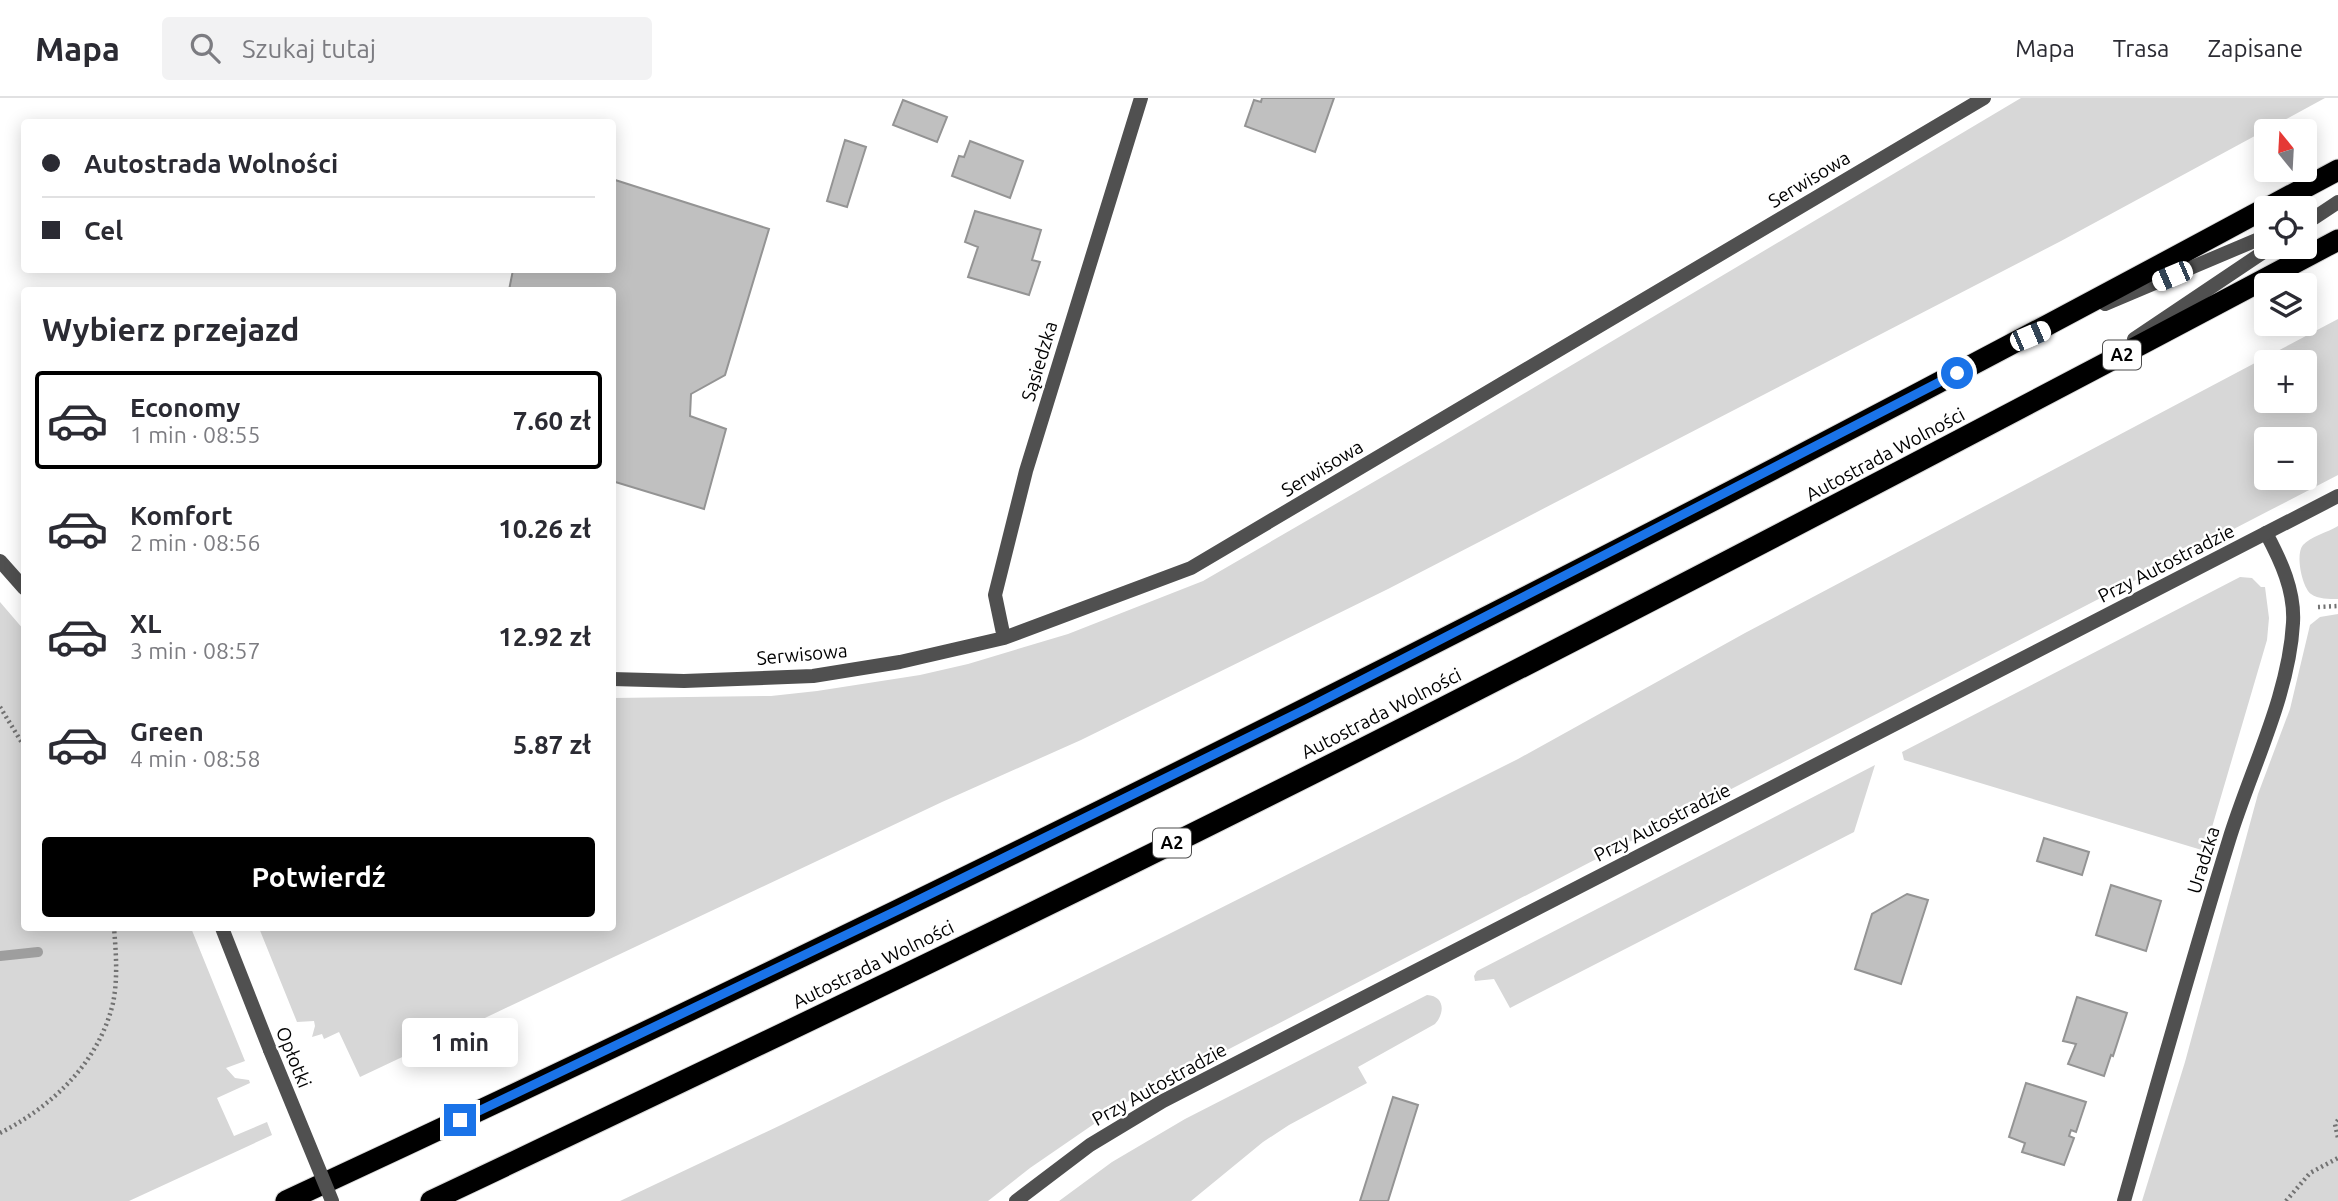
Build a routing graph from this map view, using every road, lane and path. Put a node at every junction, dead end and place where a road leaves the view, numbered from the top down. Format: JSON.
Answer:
{"nodes":[{"id":1,"x":1141,"y":98,"type":"edge"},
{"id":2,"x":1984,"y":98,"type":"edge"},
{"id":3,"x":2338,"y":170,"type":"edge"},
{"id":4,"x":2289,"y":196,"type":"edge"},
{"id":5,"x":2338,"y":204,"type":"edge"},
{"id":6,"x":2254,"y":215,"type":"edge"},
{"id":7,"x":2317,"y":215,"type":"edge"},
{"id":8,"x":2338,"y":240,"type":"edge"},
{"id":9,"x":2254,"y":241,"type":"edge"},
{"id":10,"x":2254,"y":258,"type":"edge"},
{"id":11,"x":2030,"y":336,"type":"junction"},
{"id":12,"x":2060,"y":388,"type":"junction"},
{"id":13,"x":2338,"y":496,"type":"edge"},
{"id":14,"x":2266,"y":533,"type":"junction"},
{"id":15,"x":0,"y":561,"type":"edge"},
{"id":16,"x":21,"y":585,"type":"edge"},
{"id":17,"x":1004,"y":638,"type":"junction"},
{"id":18,"x":616,"y":678,"type":"edge"},
{"id":19,"x":0,"y":707,"type":"edge"},
{"id":20,"x":21,"y":741,"type":"edge"},
{"id":21,"x":114,"y":931,"type":"edge"},
{"id":22,"x":223,"y":931,"type":"edge"},
{"id":23,"x":2338,"y":1120,"type":"edge"},
{"id":24,"x":0,"y":1133,"type":"edge"},
{"id":25,"x":2338,"y":1138,"type":"edge"},
{"id":26,"x":2338,"y":1158,"type":"edge"},
{"id":27,"x":286,"y":1201,"type":"edge"},
{"id":28,"x":332,"y":1201,"type":"edge"},
{"id":29,"x":431,"y":1201,"type":"edge"},
{"id":30,"x":1016,"y":1201,"type":"edge"},
{"id":31,"x":2124,"y":1201,"type":"edge"},
{"id":32,"x":2286,"y":1201,"type":"edge"}],
"edges":[{"from":1,"to":17,"type":"street","name":"Sąsiedzka"},
{"from":2,"to":17,"type":"street","name":"Serwisowa"},
{"from":3,"to":4,"type":"highway","name":"Autostrada Wolności"},
{"from":5,"to":7,"type":"street"},
{"from":6,"to":11,"type":"highway","name":"Autostrada Wolności"},
{"from":8,"to":12,"type":"highway","name":"Autostrada Wolności","number":"A2"},
{"from":9,"to":11,"type":"street"},
{"from":10,"to":12,"type":"street"},
{"from":11,"to":27,"type":"highway","name":"Autostrada Wolności"},
{"from":12,"to":29,"type":"highway","name":"Autostrada Wolności","number":"A2"},
{"from":13,"to":14,"type":"street","name":"Przy Autostradzie"},
{"from":14,"to":30,"type":"street","name":"Przy Autostradzie"},
{"from":14,"to":31,"type":"street","name":"Uradzka"},
{"from":15,"to":16,"type":"street"},
{"from":17,"to":18,"type":"street","name":"Serwisowa"},
{"from":19,"to":20,"type":"path"},
{"from":21,"to":24,"type":"path"},
{"from":22,"to":28,"type":"street","name":"Opłotki","bridge":true},
{"from":23,"to":25,"type":"path"},
{"from":26,"to":32,"type":"path"}]}
